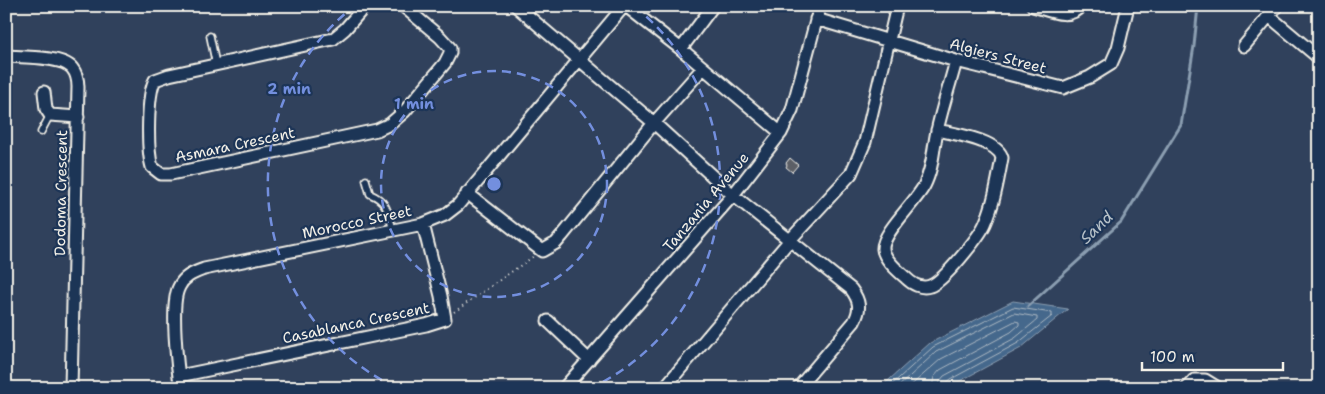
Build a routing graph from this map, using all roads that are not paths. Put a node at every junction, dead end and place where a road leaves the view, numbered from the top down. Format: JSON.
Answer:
{"nodes":[{"id":1,"x":365,"y":6,"type":"edge"},
{"id":2,"x":403,"y":6,"type":"edge"},
{"id":3,"x":516,"y":6,"type":"edge"},
{"id":4,"x":625,"y":6,"type":"edge"},
{"id":5,"x":713,"y":6,"type":"edge"},
{"id":6,"x":820,"y":6,"type":"edge"},
{"id":7,"x":897,"y":6,"type":"edge"},
{"id":8,"x":1033,"y":6,"type":"edge"},
{"id":9,"x":1080,"y":6,"type":"edge"},
{"id":10,"x":1128,"y":6,"type":"edge"},
{"id":11,"x":1277,"y":6,"type":"edge"},
{"id":12,"x":1269,"y":16,"type":"junction"},
{"id":13,"x":816,"y":19,"type":"junction"},
{"id":14,"x":210,"y":36,"type":"dead end"},
{"id":15,"x":888,"y":41,"type":"junction"},
{"id":16,"x":1244,"y":46,"type":"dead end"},
{"id":17,"x":681,"y":49,"type":"junction"},
{"id":18,"x":6,"y":56,"type":"edge"},
{"id":19,"x":1319,"y":58,"type":"edge"},
{"id":20,"x":578,"y":60,"type":"junction"},
{"id":21,"x":956,"y":61,"type":"junction"},
{"id":22,"x":216,"y":65,"type":"junction"},
{"id":23,"x":702,"y":68,"type":"junction"},
{"id":24,"x":44,"y":92,"type":"dead end"},
{"id":25,"x":50,"y":115,"type":"junction"},
{"id":26,"x":78,"y":117,"type":"junction"},
{"id":27,"x":654,"y":123,"type":"junction"},
{"id":28,"x":937,"y":130,"type":"junction"},
{"id":29,"x":41,"y":132,"type":"dead end"},
{"id":30,"x":781,"y":132,"type":"junction"},
{"id":31,"x":366,"y":180,"type":"dead end"},
{"id":32,"x":467,"y":193,"type":"junction"},
{"id":33,"x":733,"y":195,"type":"junction"},
{"id":34,"x":423,"y":224,"type":"junction"},
{"id":35,"x":393,"y":230,"type":"junction"},
{"id":36,"x":790,"y":240,"type":"junction"},
{"id":37,"x":548,"y":321,"type":"dead end"},
{"id":38,"x":589,"y":360,"type":"junction"},
{"id":39,"x":180,"y":382,"type":"edge"},
{"id":40,"x":71,"y":388,"type":"edge"},
{"id":41,"x":564,"y":388,"type":"edge"},
{"id":42,"x":664,"y":388,"type":"edge"},
{"id":43,"x":798,"y":388,"type":"edge"},
{"id":44,"x":1187,"y":388,"type":"edge"},
{"id":45,"x":1218,"y":388,"type":"edge"}],
"edges":[{"from":1,"to":22,"type":"street","name":"Asmara Crescent"},
{"from":2,"to":22,"type":"street","name":"Asmara Crescent"},
{"from":3,"to":20,"type":"street"},
{"from":4,"to":17,"type":"street"},
{"from":4,"to":20,"type":"street","name":"Morocco Street"},
{"from":5,"to":17,"type":"street"},
{"from":6,"to":13,"type":"street","name":"Tanzania Avenue"},
{"from":7,"to":15,"type":"street"},
{"from":8,"to":9,"type":"street"},
{"from":10,"to":21,"type":"street","name":"Algiers Street"},
{"from":11,"to":12,"type":"street"},
{"from":12,"to":16,"type":"street"},
{"from":12,"to":19,"type":"street"},
{"from":13,"to":15,"type":"street","name":"Algiers Street"},
{"from":13,"to":30,"type":"street","name":"Tanzania Avenue"},
{"from":14,"to":22,"type":"lane"},
{"from":15,"to":21,"type":"street","name":"Algiers Street"},
{"from":15,"to":36,"type":"street"},
{"from":17,"to":23,"type":"street"},
{"from":18,"to":26,"type":"street","name":"Dodoma Crescent"},
{"from":20,"to":27,"type":"street"},
{"from":20,"to":32,"type":"street","name":"Morocco Street"},
{"from":21,"to":28,"type":"street"},
{"from":23,"to":27,"type":"street"},
{"from":23,"to":30,"type":"street"},
{"from":24,"to":25,"type":"street"},
{"from":25,"to":26,"type":"street"},
{"from":25,"to":29,"type":"lane"},
{"from":26,"to":40,"type":"street","name":"Dodoma Crescent"},
{"from":27,"to":32,"type":"street"},
{"from":27,"to":33,"type":"street"},
{"from":28,"to":28,"type":"street"},
{"from":30,"to":33,"type":"street","name":"Tanzania Avenue"},
{"from":31,"to":35,"type":"lane"},
{"from":32,"to":34,"type":"street","name":"Morocco Street"},
{"from":33,"to":36,"type":"street"},
{"from":33,"to":38,"type":"street","name":"Tanzania Avenue"},
{"from":34,"to":35,"type":"street","name":"Morocco Street"},
{"from":34,"to":39,"type":"street","name":"Casablanca Crescent"},
{"from":35,"to":39,"type":"street","name":"Morocco Street"},
{"from":36,"to":42,"type":"street"},
{"from":36,"to":43,"type":"street"},
{"from":37,"to":38,"type":"street"},
{"from":38,"to":41,"type":"street","name":"Tanzania Avenue"},
{"from":44,"to":45,"type":"street"}]}
